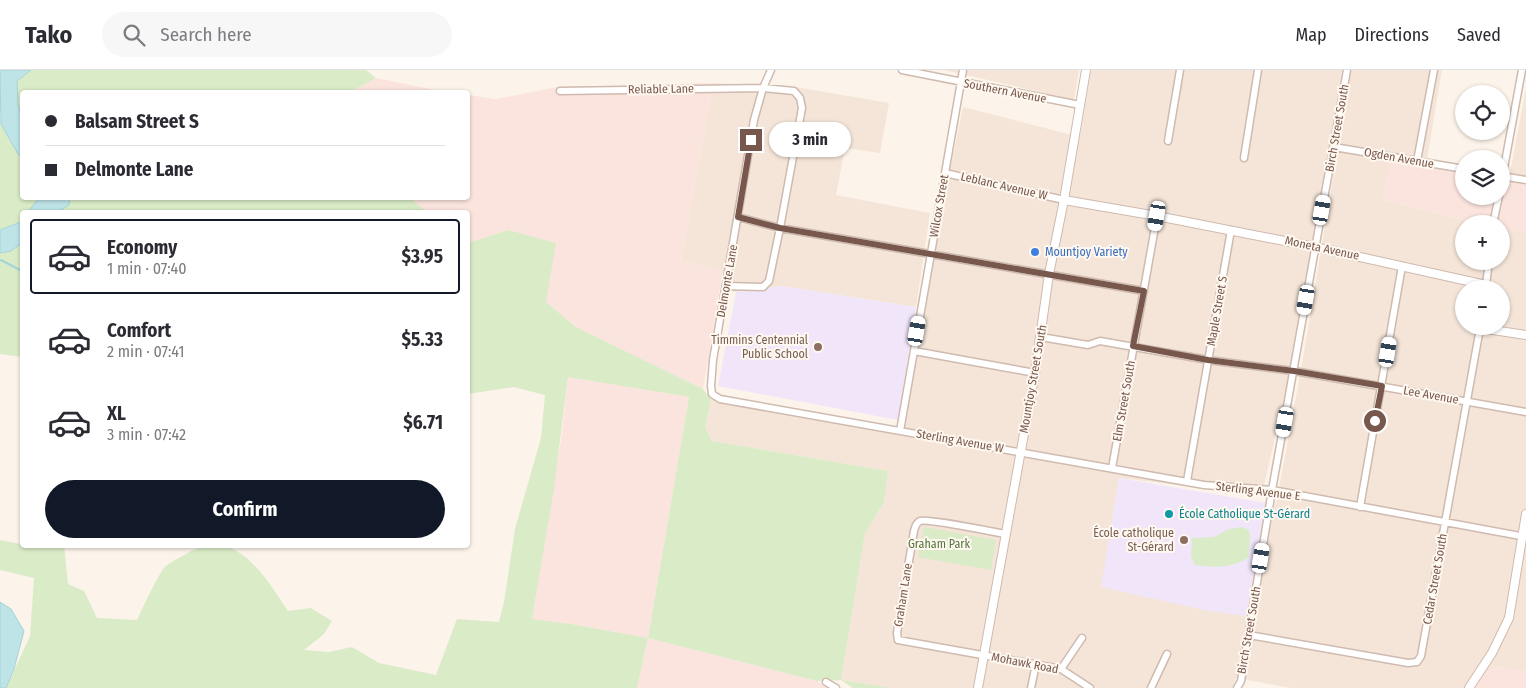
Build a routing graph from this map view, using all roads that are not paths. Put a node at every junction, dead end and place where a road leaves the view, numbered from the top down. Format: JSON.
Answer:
{"nodes":[{"id":1,"x":771,"y":70,"type":"edge"},
{"id":2,"x":902,"y":70,"type":"edge"},
{"id":3,"x":963,"y":70,"type":"edge"},
{"id":4,"x":1086,"y":70,"type":"edge"},
{"id":5,"x":1180,"y":70,"type":"edge"},
{"id":6,"x":1258,"y":70,"type":"edge"},
{"id":7,"x":1347,"y":70,"type":"edge"},
{"id":8,"x":1434,"y":70,"type":"edge"},
{"id":9,"x":1522,"y":70,"type":"edge"},
{"id":10,"x":961,"y":82,"type":"junction"},
{"id":11,"x":763,"y":88,"type":"junction"},
{"id":12,"x":560,"y":91,"type":"dead end"},
{"id":13,"x":1080,"y":105,"type":"junction"},
{"id":14,"x":1168,"y":141,"type":"dead end"},
{"id":15,"x":1334,"y":147,"type":"junction"},
{"id":16,"x":1507,"y":150,"type":"edge"},
{"id":17,"x":1244,"y":158,"type":"dead end"},
{"id":18,"x":1417,"y":161,"type":"junction"},
{"id":19,"x":1455,"y":167,"type":"edge"},
{"id":20,"x":945,"y":173,"type":"junction"},
{"id":21,"x":1510,"y":177,"type":"edge"},
{"id":22,"x":1526,"y":180,"type":"edge"},
{"id":23,"x":1064,"y":200,"type":"junction"},
{"id":24,"x":1157,"y":216,"type":"junction"},
{"id":25,"x":738,"y":217,"type":"junction"},
{"id":26,"x":780,"y":228,"type":"junction"},
{"id":27,"x":1232,"y":230,"type":"junction"},
{"id":28,"x":1315,"y":247,"type":"junction"},
{"id":29,"x":930,"y":254,"type":"junction"},
{"id":30,"x":1402,"y":266,"type":"junction"},
{"id":31,"x":1049,"y":274,"type":"junction"},
{"id":32,"x":1458,"y":280,"type":"edge"},
{"id":33,"x":726,"y":286,"type":"junction"},
{"id":34,"x":1144,"y":291,"type":"junction"},
{"id":35,"x":1510,"y":332,"type":"edge"},
{"id":36,"x":1479,"y":335,"type":"edge"},
{"id":37,"x":1526,"y":335,"type":"edge"},
{"id":38,"x":1040,"y":337,"type":"junction"},
{"id":39,"x":1133,"y":346,"type":"junction"},
{"id":40,"x":914,"y":351,"type":"junction"},
{"id":41,"x":1208,"y":360,"type":"junction"},
{"id":42,"x":1294,"y":371,"type":"junction"},
{"id":43,"x":1035,"y":373,"type":"junction"},
{"id":44,"x":1382,"y":386,"type":"junction"},
{"id":45,"x":1467,"y":401,"type":"junction"},
{"id":46,"x":1526,"y":412,"type":"edge"},
{"id":47,"x":900,"y":431,"type":"junction"},
{"id":48,"x":1020,"y":452,"type":"junction"},
{"id":49,"x":1112,"y":468,"type":"junction"},
{"id":50,"x":1187,"y":482,"type":"junction"},
{"id":51,"x":1272,"y":490,"type":"junction"},
{"id":52,"x":1360,"y":507,"type":"junction"},
{"id":53,"x":1526,"y":514,"type":"edge"},
{"id":54,"x":1446,"y":522,"type":"junction"},
{"id":55,"x":1006,"y":534,"type":"junction"},
{"id":56,"x":1524,"y":537,"type":"edge"},
{"id":57,"x":1249,"y":636,"type":"junction"},
{"id":58,"x":1082,"y":638,"type":"dead end"},
{"id":59,"x":1167,"y":654,"type":"dead end"},
{"id":60,"x":984,"y":655,"type":"junction"},
{"id":61,"x":1036,"y":664,"type":"junction"},
{"id":62,"x":1061,"y":669,"type":"junction"},
{"id":63,"x":826,"y":682,"type":"dead end"},
{"id":64,"x":836,"y":688,"type":"edge"},
{"id":65,"x":978,"y":688,"type":"edge"},
{"id":66,"x":1031,"y":688,"type":"edge"},
{"id":67,"x":1090,"y":688,"type":"edge"},
{"id":68,"x":1151,"y":688,"type":"edge"},
{"id":69,"x":1237,"y":688,"type":"edge"},
{"id":70,"x":1469,"y":688,"type":"edge"}],
"edges":[{"from":1,"to":11,"type":"street","name":"Delmonte Lane"},
{"from":2,"to":10,"type":"street","name":"Southern Avenue"},
{"from":3,"to":10,"type":"street","name":"Wilcox Street"},
{"from":4,"to":13,"type":"street","name":"Mountjoy Street South"},
{"from":5,"to":14,"type":"street"},
{"from":6,"to":17,"type":"street"},
{"from":7,"to":15,"type":"street","name":"Birch Street South"},
{"from":8,"to":18,"type":"street"},
{"from":9,"to":16,"type":"street"},
{"from":10,"to":13,"type":"street","name":"Southern Avenue"},
{"from":10,"to":20,"type":"street","name":"Wilcox Street"},
{"from":11,"to":12,"type":"street","name":"Reliable Lane"},
{"from":11,"to":25,"type":"street","name":"Delmonte Lane"},
{"from":11,"to":26,"type":"street","name":"Reliable Lane"},
{"from":13,"to":23,"type":"street","name":"Mountjoy Street South"},
{"from":15,"to":18,"type":"street","name":"Ogden Avenue"},
{"from":15,"to":28,"type":"street","name":"Birch Street South"},
{"from":18,"to":19,"type":"street","name":"Ogden Avenue"},
{"from":20,"to":23,"type":"street","name":"Leblanc Avenue W"},
{"from":20,"to":29,"type":"street","name":"Wilcox Street"},
{"from":21,"to":22,"type":"street"},
{"from":23,"to":24,"type":"street","name":"Moneta Avenue"},
{"from":23,"to":31,"type":"street","name":"Mountjoy Street South"},
{"from":24,"to":27,"type":"street","name":"Moneta Avenue"},
{"from":24,"to":34,"type":"street","name":"Elm Street South"},
{"from":25,"to":26,"type":"street"},
{"from":25,"to":33,"type":"street","name":"Delmonte Lane"},
{"from":26,"to":29,"type":"street"},
{"from":26,"to":33,"type":"street"},
{"from":27,"to":28,"type":"street","name":"Moneta Avenue"},
{"from":27,"to":41,"type":"street","name":"Maple Street S"},
{"from":28,"to":30,"type":"street","name":"Moneta Avenue"},
{"from":28,"to":42,"type":"street","name":"Birch Street South"},
{"from":29,"to":31,"type":"street"},
{"from":29,"to":40,"type":"street","name":"Wilcox Street"},
{"from":30,"to":32,"type":"street","name":"Moneta Avenue"},
{"from":30,"to":44,"type":"street"},
{"from":31,"to":34,"type":"street"},
{"from":31,"to":38,"type":"street","name":"Mountjoy Street South"},
{"from":33,"to":47,"type":"street","name":"Delmonte Lane"},
{"from":34,"to":39,"type":"street","name":"Elm Street South"},
{"from":35,"to":37,"type":"street"},
{"from":36,"to":45,"type":"street","name":"Cedar Street South"},
{"from":38,"to":39,"type":"street","name":"Lee Avenue"},
{"from":38,"to":43,"type":"street","name":"Mountjoy Street South"},
{"from":39,"to":41,"type":"street","name":"Lee Avenue"},
{"from":39,"to":49,"type":"street","name":"Elm Street South"},
{"from":40,"to":43,"type":"street"},
{"from":40,"to":47,"type":"street","name":"Wilcox Street"},
{"from":41,"to":42,"type":"street","name":"Lee Avenue"},
{"from":41,"to":50,"type":"street","name":"Maple Street S"},
{"from":42,"to":44,"type":"street","name":"Lee Avenue"},
{"from":42,"to":51,"type":"street","name":"Birch Street South"},
{"from":43,"to":48,"type":"street","name":"Mountjoy Street South"},
{"from":44,"to":45,"type":"street","name":"Lee Avenue"},
{"from":44,"to":52,"type":"street"},
{"from":45,"to":46,"type":"street","name":"Lee Avenue"},
{"from":45,"to":54,"type":"street","name":"Cedar Street South"},
{"from":47,"to":48,"type":"street","name":"Sterling Avenue W"},
{"from":48,"to":49,"type":"street","name":"Sterling Avenue E"},
{"from":48,"to":55,"type":"street","name":"Mountjoy Street South"},
{"from":49,"to":50,"type":"street","name":"Sterling Avenue E"},
{"from":50,"to":51,"type":"street","name":"Sterling Avenue E"},
{"from":51,"to":52,"type":"street","name":"Sterling Avenue E"},
{"from":51,"to":57,"type":"street","name":"Birch Street South"},
{"from":52,"to":54,"type":"street","name":"Sterling Avenue E"},
{"from":53,"to":56,"type":"street"},
{"from":54,"to":56,"type":"street","name":"Sterling Avenue E"},
{"from":54,"to":57,"type":"street","name":"Cedar Street South"},
{"from":55,"to":60,"type":"street","name":"Mountjoy Street South"},
{"from":55,"to":60,"type":"street","name":"Graham Lane"},
{"from":56,"to":70,"type":"street"},
{"from":57,"to":69,"type":"street","name":"Birch Street South"},
{"from":58,"to":62,"type":"street"},
{"from":59,"to":68,"type":"street"},
{"from":60,"to":61,"type":"street","name":"Mohawk Road"},
{"from":60,"to":65,"type":"street","name":"Mountjoy Street South"},
{"from":61,"to":62,"type":"street","name":"Mohawk Road"},
{"from":61,"to":66,"type":"street"},
{"from":62,"to":67,"type":"street","name":"Mohawk Road"},
{"from":63,"to":64,"type":"street"}]}
